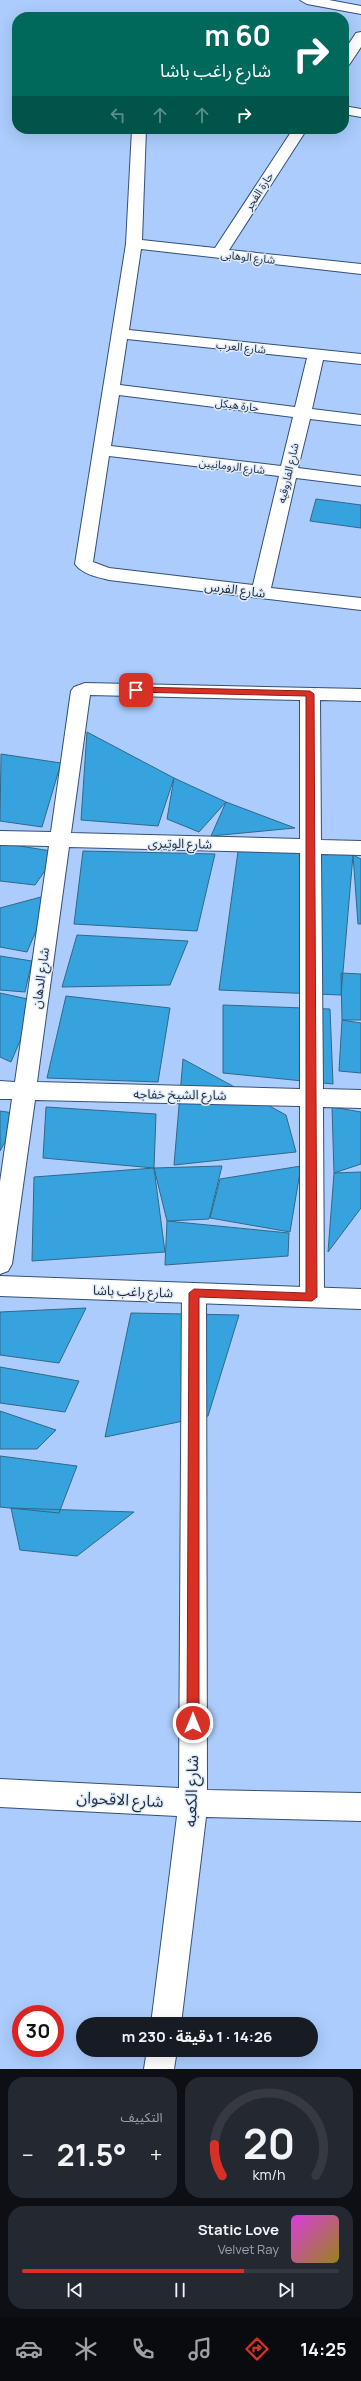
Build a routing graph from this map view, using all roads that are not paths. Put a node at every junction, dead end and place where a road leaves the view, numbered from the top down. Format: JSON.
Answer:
{"nodes":[{"id":1,"x":307,"y":0,"type":"edge"},
{"id":2,"x":361,"y":10,"type":"edge"},
{"id":3,"x":349,"y":111,"type":"edge"},
{"id":4,"x":361,"y":113,"type":"edge"},
{"id":5,"x":139,"y":134,"type":"edge"},
{"id":6,"x":297,"y":134,"type":"edge"},
{"id":7,"x":134,"y":244,"type":"junction"},
{"id":8,"x":219,"y":254,"type":"junction"},
{"id":9,"x":361,"y":269,"type":"edge"},
{"id":10,"x":121,"y":334,"type":"junction"},
{"id":11,"x":316,"y":354,"type":"junction"},
{"id":12,"x":361,"y":359,"type":"edge"},
{"id":13,"x":112,"y":389,"type":"junction"},
{"id":14,"x":303,"y":413,"type":"junction"},
{"id":15,"x":361,"y":420,"type":"edge"},
{"id":16,"x":103,"y":450,"type":"junction"},
{"id":17,"x":289,"y":473,"type":"junction"},
{"id":18,"x":361,"y":481,"type":"edge"},
{"id":19,"x":261,"y":592,"type":"junction"},
{"id":20,"x":361,"y":604,"type":"edge"},
{"id":21,"x":310,"y":694,"type":"junction"},
{"id":22,"x":361,"y":695,"type":"edge"},
{"id":23,"x":0,"y":838,"type":"edge"},
{"id":24,"x":59,"y":840,"type":"junction"},
{"id":25,"x":310,"y":846,"type":"junction"},
{"id":26,"x":361,"y":848,"type":"edge"},
{"id":27,"x":0,"y":1090,"type":"edge"},
{"id":28,"x":24,"y":1091,"type":"junction"},
{"id":29,"x":311,"y":1098,"type":"junction"},
{"id":30,"x":361,"y":1099,"type":"edge"},
{"id":31,"x":0,"y":1264,"type":"edge"},
{"id":32,"x":0,"y":1286,"type":"edge"},
{"id":33,"x":194,"y":1293,"type":"junction"},
{"id":34,"x":312,"y":1297,"type":"junction"},
{"id":35,"x":361,"y":1298,"type":"edge"},
{"id":36,"x":0,"y":1793,"type":"edge"},
{"id":37,"x":193,"y":1803,"type":"junction"},
{"id":38,"x":361,"y":1807,"type":"edge"},
{"id":39,"x":167,"y":2017,"type":"edge"},
{"id":40,"x":161,"y":2057,"type":"edge"},
{"id":41,"x":159,"y":2069,"type":"edge"}],
"edges":[{"from":1,"to":2,"type":"street"},
{"from":3,"to":4,"type":"street"},
{"from":5,"to":7,"type":"street"},
{"from":6,"to":8,"type":"street","name":"حارة الفجر"},
{"from":7,"to":8,"type":"street","name":"شارع الوهابى"},
{"from":7,"to":10,"type":"street"},
{"from":8,"to":9,"type":"street","name":"شارع الوهابى"},
{"from":10,"to":11,"type":"street","name":"شارع العرب"},
{"from":10,"to":13,"type":"street"},
{"from":11,"to":12,"type":"street","name":"شارع العرب"},
{"from":11,"to":14,"type":"street","name":"شارع الفاروقيه"},
{"from":13,"to":14,"type":"street","name":"حارة هيكل"},
{"from":13,"to":16,"type":"street"},
{"from":14,"to":15,"type":"street","name":"حارة هيكل"},
{"from":14,"to":17,"type":"street","name":"شارع الفاروقيه"},
{"from":16,"to":17,"type":"street","name":"شارع الرومانيين"},
{"from":16,"to":19,"type":"street","name":"شارع الفرس"},
{"from":17,"to":18,"type":"street","name":"شارع الرومانيين"},
{"from":17,"to":19,"type":"street","name":"شارع الفاروقيه"},
{"from":19,"to":20,"type":"street","name":"شارع الفرس"},
{"from":21,"to":22,"type":"street"},
{"from":21,"to":24,"type":"street","name":"شارع الدهان"},
{"from":21,"to":25,"type":"street"},
{"from":23,"to":24,"type":"street","name":"شارع الوتيرى"},
{"from":24,"to":25,"type":"street","name":"شارع الوتيرى"},
{"from":24,"to":28,"type":"street","name":"شارع الدهان"},
{"from":25,"to":26,"type":"street","name":"شارع الوتيرى"},
{"from":25,"to":29,"type":"street"},
{"from":27,"to":28,"type":"street","name":"شارع الشيخ خفاجه"},
{"from":28,"to":29,"type":"street","name":"شارع الشيخ خفاجه"},
{"from":28,"to":31,"type":"street","name":"شارع الدهان"},
{"from":29,"to":30,"type":"street","name":"شارع الشيخ خفاجه"},
{"from":29,"to":34,"type":"street"},
{"from":32,"to":33,"type":"street","name":"شارع راغب باشا"},
{"from":33,"to":34,"type":"street","name":"شارع راغب باشا"},
{"from":33,"to":37,"type":"street","name":"شارع الكعبه"},
{"from":34,"to":35,"type":"street","name":"شارع راغب باشا"},
{"from":36,"to":37,"type":"street","name":"شارع الاقحوان"},
{"from":37,"to":38,"type":"street","name":"شارع الاقحوان"},
{"from":37,"to":39,"type":"street","name":"شارع الكعبه"},
{"from":40,"to":41,"type":"street"}]}
